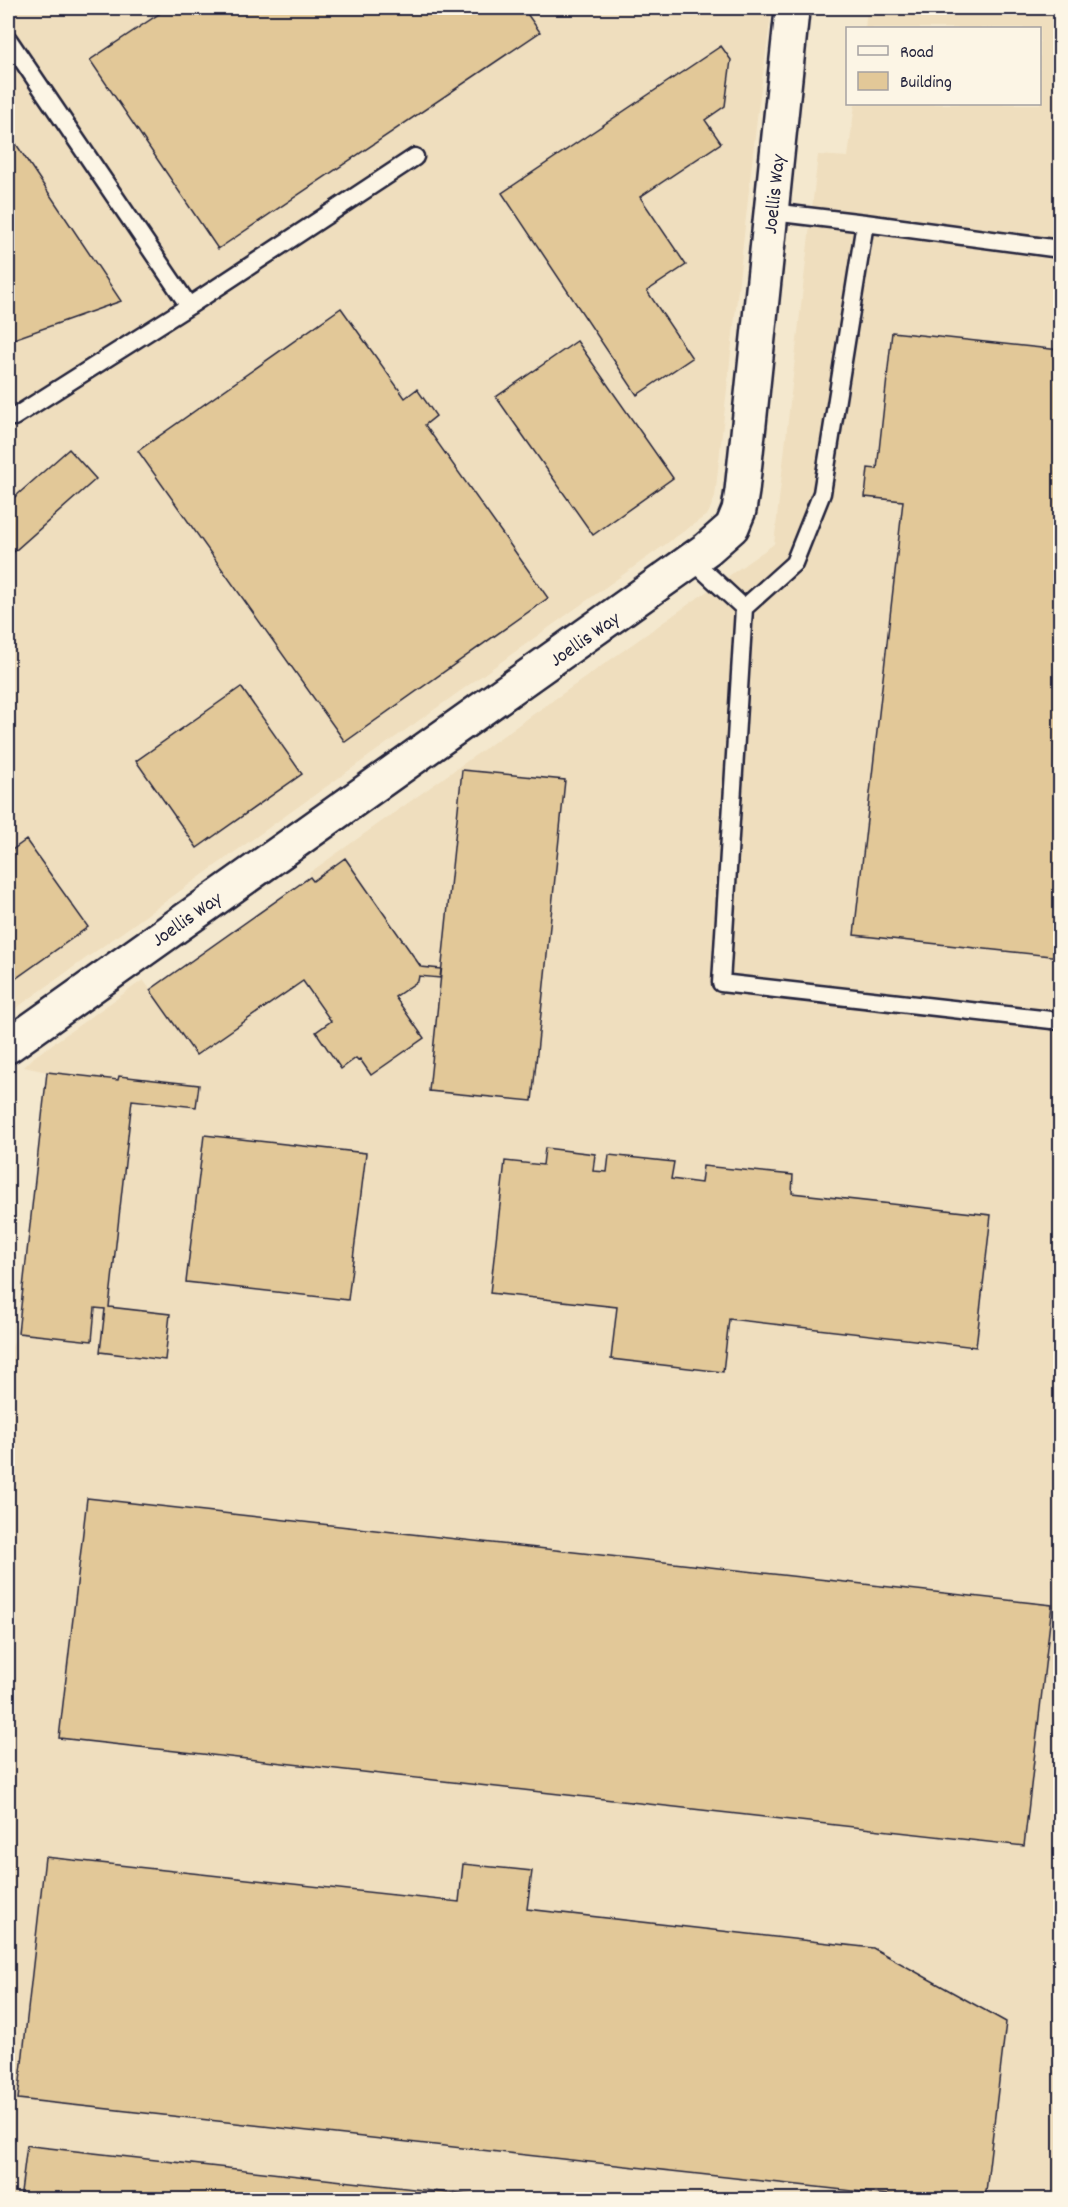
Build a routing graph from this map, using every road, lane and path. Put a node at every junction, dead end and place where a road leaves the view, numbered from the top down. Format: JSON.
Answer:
{"nodes":[{"id":1,"x":792,"y":11,"type":"dead end"},
{"id":2,"x":8,"y":39,"type":"edge"},
{"id":3,"x":415,"y":157,"type":"dead end"},
{"id":4,"x":772,"y":212,"type":"junction"},
{"id":5,"x":865,"y":224,"type":"junction"},
{"id":6,"x":1060,"y":249,"type":"edge"},
{"id":7,"x":189,"y":306,"type":"junction"},
{"id":8,"x":14,"y":417,"type":"dead end"},
{"id":9,"x":692,"y":560,"type":"junction"},
{"id":10,"x":744,"y":608,"type":"junction"},
{"id":11,"x":1060,"y":1021,"type":"edge"},
{"id":12,"x":8,"y":1046,"type":"edge"}],
"edges":[{"from":1,"to":4,"type":"street","name":"Joellis Way"},
{"from":2,"to":7,"type":"lane"},
{"from":3,"to":7,"type":"lane"},
{"from":4,"to":5,"type":"lane"},
{"from":4,"to":9,"type":"street","name":"Joellis Way"},
{"from":5,"to":6,"type":"lane"},
{"from":5,"to":10,"type":"lane"},
{"from":7,"to":8,"type":"lane"},
{"from":9,"to":10,"type":"lane"},
{"from":9,"to":12,"type":"street","name":"Joellis Way"},
{"from":10,"to":11,"type":"lane"}]}
